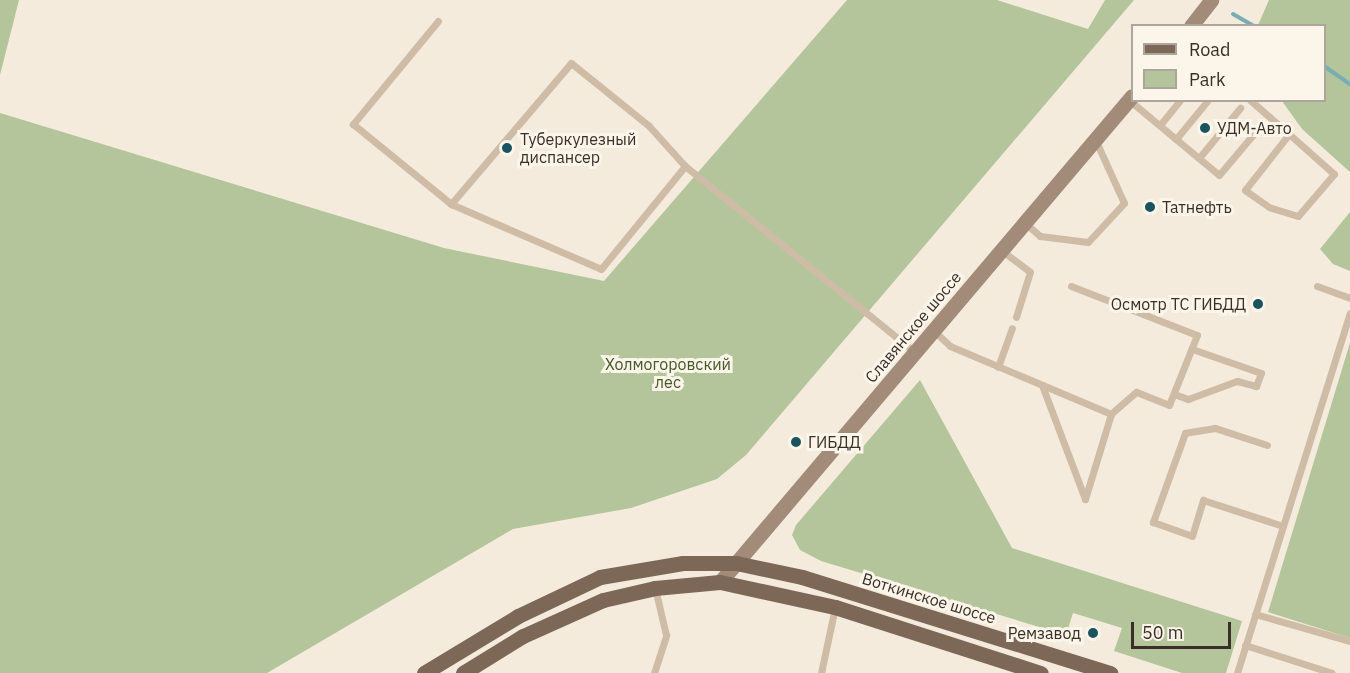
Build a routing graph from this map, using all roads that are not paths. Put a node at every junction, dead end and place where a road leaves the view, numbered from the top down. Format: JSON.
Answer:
{"nodes":[{"id":1,"x":1211,"y":0,"type":"edge"},
{"id":2,"x":438,"y":21,"type":"dead end"},
{"id":3,"x":1193,"y":24,"type":"edge"},
{"id":4,"x":1131,"y":98,"type":"edge"},
{"id":5,"x":1135,"y":102,"type":"edge"},
{"id":6,"x":1177,"y":102,"type":"edge"},
{"id":7,"x":1206,"y":102,"type":"edge"},
{"id":8,"x":1252,"y":102,"type":"edge"},
{"id":9,"x":1240,"y":108,"type":"dead end"},
{"id":10,"x":1262,"y":124,"type":"dead end"},
{"id":11,"x":1160,"y":125,"type":"junction"},
{"id":12,"x":1289,"y":134,"type":"junction"},
{"id":13,"x":1095,"y":139,"type":"junction"},
{"id":14,"x":1176,"y":139,"type":"junction"},
{"id":15,"x":1199,"y":158,"type":"junction"},
{"id":16,"x":685,"y":166,"type":"junction"},
{"id":17,"x":451,"y":204,"type":"junction"},
{"id":18,"x":1025,"y":222,"type":"junction"},
{"id":19,"x":1001,"y":250,"type":"junction"},
{"id":20,"x":1071,"y":286,"type":"dead end"},
{"id":21,"x":1317,"y":286,"type":"dead end"},
{"id":22,"x":1350,"y":298,"type":"edge"},
{"id":23,"x":1350,"y":313,"type":"edge"},
{"id":24,"x":1016,"y":316,"type":"dead end"},
{"id":25,"x":1012,"y":328,"type":"dead end"},
{"id":26,"x":933,"y":330,"type":"junction"},
{"id":27,"x":1192,"y":349,"type":"junction"},
{"id":28,"x":915,"y":352,"type":"junction"},
{"id":29,"x":998,"y":367,"type":"junction"},
{"id":30,"x":1042,"y":385,"type":"junction"},
{"id":31,"x":1174,"y":394,"type":"junction"},
{"id":32,"x":1111,"y":414,"type":"junction"},
{"id":33,"x":1267,"y":444,"type":"dead end"},
{"id":34,"x":1283,"y":526,"type":"junction"},
{"id":35,"x":736,"y":564,"type":"junction"},
{"id":36,"x":720,"y":582,"type":"junction"},
{"id":37,"x":655,"y":588,"type":"junction"},
{"id":38,"x":835,"y":607,"type":"junction"},
{"id":39,"x":1255,"y":614,"type":"junction"},
{"id":40,"x":1350,"y":641,"type":"edge"},
{"id":41,"x":1245,"y":645,"type":"junction"},
{"id":42,"x":1007,"y":668,"type":"edge"},
{"id":43,"x":424,"y":673,"type":"edge"},
{"id":44,"x":463,"y":673,"type":"edge"},
{"id":45,"x":654,"y":673,"type":"edge"},
{"id":46,"x":821,"y":673,"type":"edge"},
{"id":47,"x":1041,"y":673,"type":"edge"},
{"id":48,"x":1110,"y":673,"type":"edge"},
{"id":49,"x":1237,"y":673,"type":"edge"},
{"id":50,"x":1332,"y":673,"type":"edge"}],
"edges":[{"from":1,"to":3,"type":"main road"},
{"from":2,"to":17,"type":"lane"},
{"from":4,"to":13,"type":"main road","name":"Славянское шоссе"},
{"from":5,"to":11,"type":"lane"},
{"from":6,"to":11,"type":"lane"},
{"from":7,"to":14,"type":"lane"},
{"from":8,"to":12,"type":"lane"},
{"from":9,"to":15,"type":"lane"},
{"from":10,"to":15,"type":"lane"},
{"from":11,"to":14,"type":"lane"},
{"from":12,"to":12,"type":"lane"},
{"from":13,"to":18,"type":"main road","name":"Славянское шоссе"},
{"from":13,"to":18,"type":"lane"},
{"from":14,"to":15,"type":"lane"},
{"from":16,"to":17,"type":"lane"},
{"from":16,"to":17,"type":"lane"},
{"from":16,"to":28,"type":"lane"},
{"from":18,"to":19,"type":"main road","name":"Славянское шоссе"},
{"from":19,"to":24,"type":"lane"},
{"from":19,"to":26,"type":"main road","name":"Славянское шоссе"},
{"from":20,"to":27,"type":"lane"},
{"from":21,"to":22,"type":"lane"},
{"from":23,"to":34,"type":"lane"},
{"from":25,"to":29,"type":"lane"},
{"from":26,"to":28,"type":"main road","name":"Славянское шоссе"},
{"from":26,"to":29,"type":"lane"},
{"from":27,"to":31,"type":"lane"},
{"from":27,"to":31,"type":"lane"},
{"from":28,"to":35,"type":"main road","name":"Славянское шоссе"},
{"from":29,"to":30,"type":"lane"},
{"from":30,"to":32,"type":"lane"},
{"from":30,"to":32,"type":"lane"},
{"from":31,"to":32,"type":"lane"},
{"from":33,"to":34,"type":"lane"},
{"from":34,"to":39,"type":"lane"},
{"from":35,"to":36,"type":"main road","name":"Славянское шоссе"},
{"from":35,"to":43,"type":"main road","name":"Воткинское шоссе"},
{"from":35,"to":48,"type":"main road","name":"Воткинское шоссе"},
{"from":36,"to":37,"type":"main road"},
{"from":36,"to":38,"type":"main road"},
{"from":37,"to":44,"type":"main road"},
{"from":37,"to":45,"type":"lane"},
{"from":38,"to":42,"type":"main road"},
{"from":38,"to":46,"type":"lane"},
{"from":39,"to":40,"type":"lane"},
{"from":39,"to":41,"type":"lane"},
{"from":41,"to":49,"type":"lane"},
{"from":41,"to":50,"type":"lane"},
{"from":42,"to":47,"type":"main road"}]}
